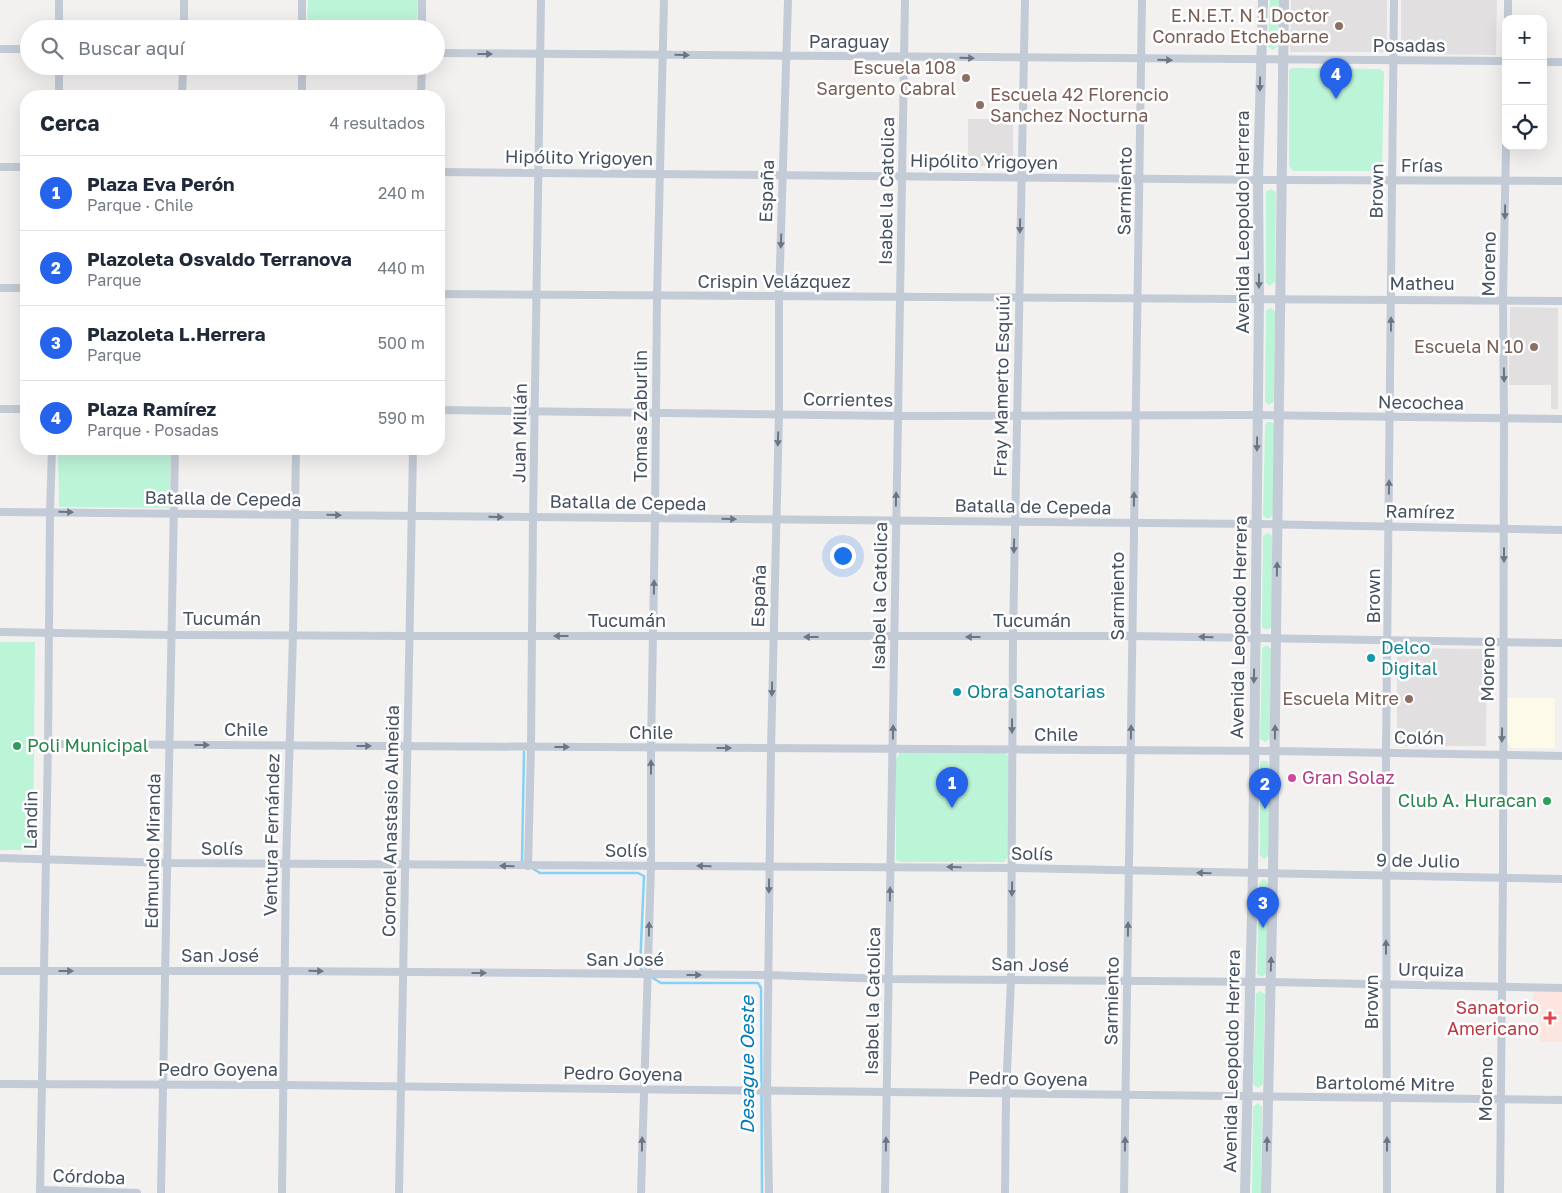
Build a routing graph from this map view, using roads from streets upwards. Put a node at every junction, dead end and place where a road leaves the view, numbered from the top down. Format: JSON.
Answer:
{"nodes":[{"id":1,"x":59,"y":0,"type":"edge"},
{"id":2,"x":184,"y":0,"type":"edge"},
{"id":3,"x":302,"y":0,"type":"edge"},
{"id":4,"x":422,"y":0,"type":"edge"},
{"id":5,"x":541,"y":0,"type":"edge"},
{"id":6,"x":664,"y":0,"type":"edge"},
{"id":7,"x":788,"y":0,"type":"edge"},
{"id":8,"x":905,"y":0,"type":"edge"},
{"id":9,"x":1025,"y":0,"type":"edge"},
{"id":10,"x":1142,"y":0,"type":"edge"},
{"id":11,"x":1263,"y":0,"type":"edge"},
{"id":12,"x":1284,"y":0,"type":"edge"},
{"id":13,"x":1394,"y":0,"type":"edge"},
{"id":14,"x":1508,"y":0,"type":"edge"},
{"id":15,"x":1508,"y":15,"type":"edge"},
{"id":16,"x":59,"y":20,"type":"edge"},
{"id":17,"x":184,"y":20,"type":"edge"},
{"id":18,"x":302,"y":20,"type":"edge"},
{"id":19,"x":422,"y":20,"type":"edge"},
{"id":20,"x":0,"y":49,"type":"edge"},
{"id":21,"x":20,"y":50,"type":"edge"},
{"id":22,"x":445,"y":53,"type":"edge"},
{"id":23,"x":540,"y":54,"type":"junction"},
{"id":24,"x":663,"y":55,"type":"junction"},
{"id":25,"x":786,"y":56,"type":"junction"},
{"id":26,"x":904,"y":57,"type":"junction"},
{"id":27,"x":1024,"y":58,"type":"junction"},
{"id":28,"x":1142,"y":59,"type":"junction"},
{"id":29,"x":1261,"y":60,"type":"junction"},
{"id":30,"x":1283,"y":61,"type":"junction"},
{"id":31,"x":1394,"y":61,"type":"junction"},
{"id":32,"x":1502,"y":61,"type":"edge"},
{"id":33,"x":1547,"y":62,"type":"edge"},
{"id":34,"x":1562,"y":62,"type":"edge"},
{"id":35,"x":59,"y":75,"type":"edge"},
{"id":36,"x":183,"y":75,"type":"edge"},
{"id":37,"x":302,"y":75,"type":"edge"},
{"id":38,"x":422,"y":75,"type":"edge"},
{"id":39,"x":58,"y":90,"type":"edge"},
{"id":40,"x":182,"y":90,"type":"edge"},
{"id":41,"x":302,"y":90,"type":"edge"},
{"id":42,"x":421,"y":90,"type":"edge"},
{"id":43,"x":1506,"y":150,"type":"edge"},
{"id":44,"x":0,"y":167,"type":"edge"},
{"id":45,"x":20,"y":167,"type":"edge"},
{"id":46,"x":445,"y":172,"type":"edge"},
{"id":47,"x":538,"y":173,"type":"junction"},
{"id":48,"x":661,"y":174,"type":"junction"},
{"id":49,"x":783,"y":175,"type":"junction"},
{"id":50,"x":902,"y":176,"type":"junction"},
{"id":51,"x":1021,"y":178,"type":"junction"},
{"id":52,"x":1140,"y":178,"type":"junction"},
{"id":53,"x":1258,"y":180,"type":"junction"},
{"id":54,"x":1281,"y":180,"type":"junction"},
{"id":55,"x":1392,"y":181,"type":"junction"},
{"id":56,"x":1505,"y":181,"type":"junction"},
{"id":57,"x":1562,"y":181,"type":"edge"},
{"id":58,"x":0,"y":288,"type":"edge"},
{"id":59,"x":20,"y":288,"type":"edge"},
{"id":60,"x":445,"y":294,"type":"edge"},
{"id":61,"x":537,"y":296,"type":"junction"},
{"id":62,"x":657,"y":296,"type":"junction"},
{"id":63,"x":779,"y":297,"type":"junction"},
{"id":64,"x":900,"y":297,"type":"junction"},
{"id":65,"x":1019,"y":298,"type":"junction"},
{"id":66,"x":1138,"y":298,"type":"junction"},
{"id":67,"x":1259,"y":299,"type":"junction"},
{"id":68,"x":1281,"y":299,"type":"junction"},
{"id":69,"x":1391,"y":299,"type":"junction"},
{"id":70,"x":1503,"y":300,"type":"junction"},
{"id":71,"x":1562,"y":301,"type":"edge"},
{"id":72,"x":0,"y":409,"type":"edge"},
{"id":73,"x":20,"y":409,"type":"edge"},
{"id":74,"x":445,"y":410,"type":"edge"},
{"id":75,"x":536,"y":412,"type":"junction"},
{"id":76,"x":657,"y":413,"type":"junction"},
{"id":77,"x":779,"y":413,"type":"junction"},
{"id":78,"x":1136,"y":415,"type":"junction"},
{"id":79,"x":898,"y":416,"type":"junction"},
{"id":80,"x":1017,"y":416,"type":"junction"},
{"id":81,"x":1258,"y":416,"type":"junction"},
{"id":82,"x":1280,"y":416,"type":"junction"},
{"id":83,"x":1391,"y":417,"type":"junction"},
{"id":84,"x":1504,"y":419,"type":"junction"},
{"id":85,"x":1562,"y":420,"type":"edge"},
{"id":86,"x":52,"y":455,"type":"edge"},
{"id":87,"x":175,"y":455,"type":"edge"},
{"id":88,"x":296,"y":455,"type":"edge"},
{"id":89,"x":413,"y":455,"type":"edge"},
{"id":90,"x":0,"y":512,"type":"edge"},
{"id":91,"x":50,"y":512,"type":"junction"},
{"id":92,"x":174,"y":514,"type":"junction"},
{"id":93,"x":295,"y":515,"type":"junction"},
{"id":94,"x":412,"y":516,"type":"junction"},
{"id":95,"x":533,"y":517,"type":"junction"},
{"id":96,"x":656,"y":518,"type":"junction"},
{"id":97,"x":776,"y":519,"type":"junction"},
{"id":98,"x":896,"y":520,"type":"junction"},
{"id":99,"x":1015,"y":522,"type":"junction"},
{"id":100,"x":1133,"y":523,"type":"junction"},
{"id":101,"x":1256,"y":524,"type":"junction"},
{"id":102,"x":1278,"y":524,"type":"junction"},
{"id":103,"x":1389,"y":526,"type":"junction"},
{"id":104,"x":1504,"y":529,"type":"junction"},
{"id":105,"x":1562,"y":530,"type":"edge"},
{"id":106,"x":0,"y":632,"type":"edge"},
{"id":107,"x":49,"y":633,"type":"junction"},
{"id":108,"x":293,"y":634,"type":"junction"},
{"id":109,"x":171,"y":635,"type":"junction"},
{"id":110,"x":410,"y":636,"type":"junction"},
{"id":111,"x":531,"y":636,"type":"junction"},
{"id":112,"x":653,"y":636,"type":"junction"},
{"id":113,"x":894,"y":636,"type":"junction"},
{"id":114,"x":1132,"y":636,"type":"junction"},
{"id":115,"x":773,"y":637,"type":"junction"},
{"id":116,"x":1013,"y":637,"type":"junction"},
{"id":117,"x":1255,"y":638,"type":"junction"},
{"id":118,"x":1276,"y":639,"type":"junction"},
{"id":119,"x":1388,"y":640,"type":"junction"},
{"id":120,"x":1504,"y":641,"type":"junction"},
{"id":121,"x":1562,"y":643,"type":"edge"},
{"id":122,"x":48,"y":744,"type":"junction"},
{"id":123,"x":169,"y":745,"type":"junction"},
{"id":124,"x":290,"y":746,"type":"junction"},
{"id":125,"x":408,"y":746,"type":"junction"},
{"id":126,"x":531,"y":747,"type":"junction"},
{"id":127,"x":650,"y":748,"type":"junction"},
{"id":128,"x":771,"y":749,"type":"junction"},
{"id":129,"x":892,"y":749,"type":"junction"},
{"id":130,"x":1012,"y":750,"type":"junction"},
{"id":131,"x":1131,"y":751,"type":"junction"},
{"id":132,"x":1275,"y":751,"type":"junction"},
{"id":133,"x":1253,"y":752,"type":"junction"},
{"id":134,"x":1386,"y":752,"type":"junction"},
{"id":135,"x":1502,"y":754,"type":"junction"},
{"id":136,"x":1562,"y":756,"type":"edge"},
{"id":137,"x":0,"y":858,"type":"edge"},
{"id":138,"x":45,"y":859,"type":"junction"},
{"id":139,"x":169,"y":863,"type":"junction"},
{"id":140,"x":286,"y":864,"type":"junction"},
{"id":141,"x":406,"y":865,"type":"junction"},
{"id":142,"x":528,"y":866,"type":"junction"},
{"id":143,"x":650,"y":866,"type":"junction"},
{"id":144,"x":890,"y":866,"type":"junction"},
{"id":145,"x":770,"y":867,"type":"junction"},
{"id":146,"x":1012,"y":868,"type":"junction"},
{"id":147,"x":1130,"y":871,"type":"junction"},
{"id":148,"x":1253,"y":873,"type":"junction"},
{"id":149,"x":1273,"y":874,"type":"junction"},
{"id":150,"x":1387,"y":876,"type":"junction"},
{"id":151,"x":1503,"y":878,"type":"junction"},
{"id":152,"x":1562,"y":879,"type":"edge"},
{"id":153,"x":166,"y":970,"type":"junction"},
{"id":154,"x":0,"y":971,"type":"edge"},
{"id":155,"x":43,"y":971,"type":"junction"},
{"id":156,"x":284,"y":971,"type":"junction"},
{"id":157,"x":404,"y":973,"type":"junction"},
{"id":158,"x":648,"y":975,"type":"junction"},
{"id":159,"x":768,"y":975,"type":"junction"},
{"id":160,"x":888,"y":979,"type":"junction"},
{"id":161,"x":1010,"y":979,"type":"junction"},
{"id":162,"x":1127,"y":981,"type":"junction"},
{"id":163,"x":1270,"y":982,"type":"junction"},
{"id":164,"x":1250,"y":983,"type":"junction"},
{"id":165,"x":1386,"y":984,"type":"junction"},
{"id":166,"x":1502,"y":987,"type":"junction"},
{"id":167,"x":1562,"y":988,"type":"edge"},
{"id":168,"x":0,"y":1084,"type":"edge"},
{"id":169,"x":42,"y":1084,"type":"junction"},
{"id":170,"x":164,"y":1084,"type":"junction"},
{"id":171,"x":284,"y":1085,"type":"junction"},
{"id":172,"x":402,"y":1087,"type":"junction"},
{"id":173,"x":643,"y":1089,"type":"junction"},
{"id":174,"x":767,"y":1090,"type":"junction"},
{"id":175,"x":886,"y":1093,"type":"junction"},
{"id":176,"x":1006,"y":1094,"type":"junction"},
{"id":177,"x":1126,"y":1095,"type":"junction"},
{"id":178,"x":1247,"y":1097,"type":"junction"},
{"id":179,"x":1267,"y":1097,"type":"junction"},
{"id":180,"x":1387,"y":1098,"type":"junction"},
{"id":181,"x":1501,"y":1100,"type":"junction"},
{"id":182,"x":1562,"y":1100,"type":"edge"},
{"id":183,"x":40,"y":1192,"type":"edge"},
{"id":184,"x":137,"y":1193,"type":"edge"},
{"id":185,"x":161,"y":1193,"type":"edge"},
{"id":186,"x":282,"y":1193,"type":"edge"},
{"id":187,"x":400,"y":1193,"type":"edge"},
{"id":188,"x":641,"y":1193,"type":"edge"},
{"id":189,"x":769,"y":1193,"type":"edge"},
{"id":190,"x":885,"y":1193,"type":"edge"},
{"id":191,"x":1005,"y":1193,"type":"edge"},
{"id":192,"x":1124,"y":1193,"type":"edge"},
{"id":193,"x":1245,"y":1193,"type":"edge"},
{"id":194,"x":1266,"y":1193,"type":"edge"},
{"id":195,"x":1387,"y":1193,"type":"edge"},
{"id":196,"x":1500,"y":1193,"type":"edge"}],
"edges":[{"from":1,"to":16,"type":"street"},
{"from":2,"to":17,"type":"street"},
{"from":3,"to":18,"type":"street"},
{"from":4,"to":19,"type":"street"},
{"from":5,"to":23,"type":"street","name":"Juan Millán"},
{"from":6,"to":24,"type":"street","name":"Tomas Zaburlin"},
{"from":7,"to":25,"type":"street","name":"España"},
{"from":8,"to":26,"type":"street","name":"Isabel la Catolica"},
{"from":9,"to":27,"type":"street","name":"Fray Mamerto Esquiú"},
{"from":10,"to":28,"type":"street","name":"Sarmiento"},
{"from":11,"to":29,"type":"street","name":"Avenida Leopoldo Herrera"},
{"from":12,"to":30,"type":"street","name":"Avenida Leopoldo Herrera"},
{"from":13,"to":31,"type":"street","name":"Brown"},
{"from":14,"to":15,"type":"street"},
{"from":20,"to":21,"type":"street"},
{"from":22,"to":23,"type":"street","name":"Paraguay","one_way":true},
{"from":23,"to":24,"type":"street","name":"Paraguay"},
{"from":23,"to":47,"type":"street","name":"Juan Millán"},
{"from":24,"to":25,"type":"street","name":"Paraguay","one_way":true},
{"from":24,"to":48,"type":"street","name":"Tomas Zaburlin"},
{"from":25,"to":26,"type":"street","name":"Paraguay"},
{"from":25,"to":49,"type":"street","name":"España"},
{"from":26,"to":27,"type":"street","name":"Paraguay","one_way":true},
{"from":26,"to":50,"type":"street","name":"Isabel la Catolica"},
{"from":27,"to":28,"type":"street","name":"Paraguay"},
{"from":27,"to":51,"type":"street","name":"Fray Mamerto Esquiú"},
{"from":28,"to":29,"type":"street","name":"Paraguay","one_way":true},
{"from":28,"to":52,"type":"street","name":"Sarmiento"},
{"from":29,"to":30,"type":"street"},
{"from":29,"to":53,"type":"street","name":"Avenida Leopoldo Herrera","one_way":true},
{"from":30,"to":31,"type":"street","name":"Posadas"},
{"from":30,"to":54,"type":"street","name":"Avenida Leopoldo Herrera"},
{"from":31,"to":32,"type":"street","name":"Posadas"},
{"from":31,"to":55,"type":"street","name":"Brown"},
{"from":33,"to":34,"type":"street"},
{"from":35,"to":39,"type":"street"},
{"from":36,"to":40,"type":"street"},
{"from":37,"to":41,"type":"street"},
{"from":38,"to":42,"type":"street"},
{"from":43,"to":56,"type":"street","name":"Moreno"},
{"from":44,"to":45,"type":"street"},
{"from":46,"to":47,"type":"street","name":"Hipólito Yrigoyen"},
{"from":47,"to":48,"type":"street","name":"Hipólito Yrigoyen"},
{"from":47,"to":61,"type":"street","name":"Juan Millán"},
{"from":48,"to":49,"type":"street","name":"Hipólito Yrigoyen"},
{"from":48,"to":62,"type":"street","name":"Tomas Zaburlin"},
{"from":49,"to":50,"type":"street","name":"Hipólito Yrigoyen"},
{"from":49,"to":63,"type":"street","name":"España","one_way":true},
{"from":50,"to":51,"type":"street","name":"Hipólito Yrigoyen"},
{"from":50,"to":64,"type":"street","name":"Isabel la Catolica"},
{"from":51,"to":52,"type":"street","name":"Hipólito Yrigoyen"},
{"from":51,"to":65,"type":"street","name":"Fray Mamerto Esquiú","one_way":true},
{"from":52,"to":53,"type":"street","name":"Hipólito Yrigoyen"},
{"from":52,"to":66,"type":"street","name":"Sarmiento"},
{"from":53,"to":54,"type":"street","name":"Frías"},
{"from":53,"to":67,"type":"street","name":"Avenida Leopoldo Herrera","one_way":true},
{"from":54,"to":55,"type":"street","name":"Frías"},
{"from":54,"to":68,"type":"street","name":"Avenida Leopoldo Herrera"},
{"from":55,"to":56,"type":"street","name":"Frías"},
{"from":55,"to":69,"type":"street","name":"Brown"},
{"from":56,"to":57,"type":"street","name":"Frías"},
{"from":56,"to":70,"type":"street","name":"Moreno","one_way":true},
{"from":58,"to":59,"type":"street"},
{"from":60,"to":61,"type":"street","name":"Crispin Velázquez"},
{"from":61,"to":62,"type":"street","name":"Crispin Velázquez"},
{"from":61,"to":75,"type":"street","name":"Juan Millán"},
{"from":62,"to":63,"type":"street","name":"Crispin Velázquez"},
{"from":62,"to":76,"type":"street","name":"Tomas Zaburlin"},
{"from":63,"to":64,"type":"street","name":"Crispin Velázquez"},
{"from":63,"to":77,"type":"street","name":"España"},
{"from":64,"to":65,"type":"street","name":"Crispin Velázquez"},
{"from":64,"to":79,"type":"street","name":"Isabel la Catolica"},
{"from":65,"to":66,"type":"street","name":"Crispin Velázquez"},
{"from":65,"to":80,"type":"street","name":"Fray Mamerto Esquiú"},
{"from":66,"to":67,"type":"street","name":"Crispin Velázquez"},
{"from":66,"to":78,"type":"street","name":"Sarmiento"},
{"from":67,"to":68,"type":"street","name":"Matheu"},
{"from":67,"to":81,"type":"street","name":"Avenida Leopoldo Herrera"},
{"from":68,"to":69,"type":"street","name":"Matheu"},
{"from":68,"to":82,"type":"street","name":"Avenida Leopoldo Herrera"},
{"from":69,"to":70,"type":"street","name":"Matheu"},
{"from":83,"to":69,"type":"street","name":"Brown","one_way":true},
{"from":70,"to":71,"type":"street","name":"Matheu"},
{"from":70,"to":84,"type":"street","name":"Moreno","one_way":true},
{"from":72,"to":73,"type":"street"},
{"from":74,"to":75,"type":"street","name":"Corrientes"},
{"from":75,"to":76,"type":"street","name":"Corrientes"},
{"from":75,"to":95,"type":"street","name":"Juan Millán"},
{"from":76,"to":77,"type":"street","name":"Corrientes"},
{"from":76,"to":96,"type":"street","name":"Tomas Zaburlin"},
{"from":77,"to":79,"type":"street","name":"Corrientes"},
{"from":77,"to":97,"type":"street","name":"España","one_way":true},
{"from":78,"to":80,"type":"street","name":"Corrientes"},
{"from":78,"to":81,"type":"street","name":"Corrientes"},
{"from":100,"to":78,"type":"street","name":"Sarmiento","one_way":true},
{"from":79,"to":80,"type":"street","name":"Corrientes"},
{"from":98,"to":79,"type":"street","name":"Isabel la Catolica","one_way":true},
{"from":80,"to":99,"type":"street","name":"Fray Mamerto Esquiú"},
{"from":81,"to":82,"type":"street","name":"Necochea"},
{"from":81,"to":101,"type":"street","name":"Avenida Leopoldo Herrera","one_way":true},
{"from":82,"to":83,"type":"street","name":"Necochea"},
{"from":82,"to":102,"type":"street","name":"Avenida Leopoldo Herrera"},
{"from":83,"to":84,"type":"street","name":"Necochea"},
{"from":103,"to":83,"type":"street","name":"Brown","one_way":true},
{"from":84,"to":85,"type":"street","name":"Necochea"},
{"from":84,"to":104,"type":"street","name":"Moreno"},
{"from":86,"to":91,"type":"street","name":"Landin"},
{"from":87,"to":92,"type":"street","name":"Edmundo Miranda"},
{"from":88,"to":93,"type":"street","name":"Ventura Fernández"},
{"from":89,"to":94,"type":"street","name":"Coronel Anastasio Almeida"},
{"from":90,"to":91,"type":"street","name":"Batalla de Cepeda"},
{"from":91,"to":92,"type":"street","name":"Batalla de Cepeda","one_way":true},
{"from":91,"to":107,"type":"street","name":"Landin"},
{"from":92,"to":93,"type":"street","name":"Batalla de Cepeda"},
{"from":92,"to":109,"type":"street","name":"Edmundo Miranda"},
{"from":93,"to":94,"type":"street","name":"Batalla de Cepeda","one_way":true},
{"from":93,"to":108,"type":"street","name":"Ventura Fernández"},
{"from":94,"to":95,"type":"street","name":"Batalla de Cepeda","one_way":true},
{"from":94,"to":110,"type":"street","name":"Coronel Anastasio Almeida"},
{"from":95,"to":96,"type":"street","name":"Batalla de Cepeda"},
{"from":95,"to":111,"type":"street","name":"Juan Millán"},
{"from":96,"to":97,"type":"street","name":"Batalla de Cepeda","one_way":true},
{"from":112,"to":96,"type":"street","name":"Tomas Zaburlin","one_way":true},
{"from":97,"to":98,"type":"street","name":"Batalla de Cepeda"},
{"from":97,"to":115,"type":"street","name":"España"},
{"from":98,"to":99,"type":"street","name":"Batalla de Cepeda"},
{"from":98,"to":113,"type":"street","name":"Isabel la Catolica"},
{"from":99,"to":100,"type":"street","name":"Batalla de Cepeda"},
{"from":99,"to":116,"type":"street","name":"Fray Mamerto Esquiú","one_way":true},
{"from":100,"to":101,"type":"street","name":"Batalla de Cepeda"},
{"from":100,"to":114,"type":"street","name":"Sarmiento"},
{"from":101,"to":102,"type":"street","name":"Batalla de Cepeda"},
{"from":101,"to":117,"type":"street","name":"Avenida Leopoldo Herrera"},
{"from":102,"to":103,"type":"street","name":"Ramírez"},
{"from":118,"to":102,"type":"street","name":"Avenida Leopoldo Herrera","one_way":true},
{"from":103,"to":104,"type":"street","name":"Ramírez"},
{"from":103,"to":119,"type":"street","name":"Brown"},
{"from":104,"to":105,"type":"street","name":"Ramírez"},
{"from":104,"to":120,"type":"street","name":"Moreno","one_way":true},
{"from":106,"to":107,"type":"street","name":"Tucumán"},
{"from":107,"to":109,"type":"street","name":"Tucumán"},
{"from":107,"to":122,"type":"street","name":"Landin"},
{"from":108,"to":109,"type":"street","name":"Tucumán"},
{"from":108,"to":110,"type":"street","name":"Tucumán"},
{"from":108,"to":124,"type":"street","name":"Ventura Fernández"},
{"from":109,"to":123,"type":"street","name":"Edmundo Miranda"},
{"from":110,"to":111,"type":"street","name":"Tucumán"},
{"from":110,"to":125,"type":"street","name":"Coronel Anastasio Almeida"},
{"from":112,"to":111,"type":"street","name":"Tucumán","one_way":true},
{"from":111,"to":126,"type":"street","name":"Juan Millán"},
{"from":112,"to":115,"type":"street","name":"Tucumán"},
{"from":112,"to":127,"type":"street","name":"Tomas Zaburlin"},
{"from":113,"to":115,"type":"street","name":"Tucumán","one_way":true},
{"from":116,"to":113,"type":"street","name":"Tucumán","one_way":true},
{"from":129,"to":113,"type":"street","name":"Isabel la Catolica","one_way":true},
{"from":114,"to":116,"type":"street","name":"Tucumán"},
{"from":117,"to":114,"type":"street","name":"Tucumán","one_way":true},
{"from":131,"to":114,"type":"street","name":"Sarmiento","one_way":true},
{"from":115,"to":128,"type":"street","name":"España","one_way":true},
{"from":116,"to":130,"type":"street","name":"Fray Mamerto Esquiú","one_way":true},
{"from":117,"to":118,"type":"street","name":"Tucumán"},
{"from":117,"to":133,"type":"street","name":"Avenida Leopoldo Herrera","one_way":true},
{"from":118,"to":119,"type":"street","name":"Tucumán"},
{"from":132,"to":118,"type":"street","name":"Avenida Leopoldo Herrera","one_way":true},
{"from":119,"to":120,"type":"street","name":"Tucumán"},
{"from":119,"to":134,"type":"street","name":"Brown"},
{"from":120,"to":121,"type":"street","name":"Tucumán"},
{"from":120,"to":135,"type":"street","name":"Moreno","one_way":true},
{"from":122,"to":123,"type":"street","name":"Chile"},
{"from":122,"to":138,"type":"street","name":"Landin"},
{"from":123,"to":124,"type":"street","name":"Chile","one_way":true},
{"from":123,"to":139,"type":"street","name":"Edmundo Miranda"},
{"from":124,"to":125,"type":"street","name":"Chile","one_way":true},
{"from":124,"to":140,"type":"street","name":"Ventura Fernández"},
{"from":125,"to":126,"type":"street","name":"Chile"},
{"from":125,"to":141,"type":"street","name":"Coronel Anastasio Almeida"},
{"from":126,"to":127,"type":"street","name":"Chile","one_way":true},
{"from":126,"to":142,"type":"street","name":"Juan Millán"},
{"from":127,"to":128,"type":"street","name":"Chile","one_way":true},
{"from":143,"to":127,"type":"street","name":"Tomas Zaburlin","one_way":true},
{"from":128,"to":129,"type":"street","name":"Chile"},
{"from":128,"to":145,"type":"street","name":"España"},
{"from":129,"to":130,"type":"street","name":"Chile"},
{"from":129,"to":144,"type":"street","name":"Isabel la Catolica"},
{"from":130,"to":131,"type":"street","name":"Chile"},
{"from":130,"to":146,"type":"street","name":"Fray Mamerto Esquiú"},
{"from":131,"to":133,"type":"street","name":"Chile"},
{"from":131,"to":147,"type":"street","name":"Sarmiento"},
{"from":132,"to":133,"type":"street","name":"Colón"},
{"from":132,"to":134,"type":"street","name":"Colón"},
{"from":132,"to":149,"type":"street","name":"Avenida Leopoldo Herrera"},
{"from":133,"to":148,"type":"street","name":"Avenida Leopoldo Herrera"},
{"from":134,"to":135,"type":"street","name":"Colón"},
{"from":134,"to":150,"type":"street","name":"Brown"},
{"from":135,"to":136,"type":"street","name":"Colón"},
{"from":135,"to":151,"type":"street","name":"Moreno"},
{"from":137,"to":138,"type":"street","name":"Solís"},
{"from":138,"to":139,"type":"street","name":"Solís"},
{"from":138,"to":155,"type":"street","name":"Landin"},
{"from":139,"to":140,"type":"street","name":"Solís"},
{"from":139,"to":153,"type":"street","name":"Edmundo Miranda"},
{"from":140,"to":141,"type":"street","name":"Solís"},
{"from":140,"to":156,"type":"street","name":"Ventura Fernández"},
{"from":142,"to":141,"type":"street","name":"Solís","one_way":true},
{"from":141,"to":157,"type":"street","name":"Coronel Anastasio Almeida"},
{"from":142,"to":143,"type":"street","name":"Solís"},
{"from":145,"to":143,"type":"street","name":"Solís","one_way":true},
{"from":158,"to":143,"type":"street","name":"Tomas Zaburlin","one_way":true},
{"from":144,"to":145,"type":"street","name":"Solís"},
{"from":146,"to":144,"type":"street","name":"Solís","one_way":true},
{"from":160,"to":144,"type":"street","name":"Isabel la Catolica","one_way":true},
{"from":145,"to":159,"type":"street","name":"España","one_way":true},
{"from":146,"to":147,"type":"street","name":"Solís"},
{"from":146,"to":161,"type":"street","name":"Fray Mamerto Esquiú","one_way":true},
{"from":148,"to":147,"type":"street","name":"Solís","one_way":true},
{"from":162,"to":147,"type":"street","name":"Sarmiento","one_way":true},
{"from":148,"to":149,"type":"street","name":"9 de Julio"},
{"from":148,"to":164,"type":"street","name":"Avenida Leopoldo Herrera"},
{"from":149,"to":150,"type":"street","name":"9 de Julio"},
{"from":163,"to":149,"type":"street","name":"Avenida Leopoldo Herrera","one_way":true},
{"from":150,"to":151,"type":"street","name":"9 de Julio"},
{"from":165,"to":150,"type":"street","name":"Brown","one_way":true},
{"from":151,"to":152,"type":"street","name":"9 de Julio"},
{"from":151,"to":166,"type":"street","name":"Moreno"},
{"from":155,"to":153,"type":"street","name":"San José","one_way":true},
{"from":153,"to":156,"type":"street","name":"San José"},
{"from":153,"to":170,"type":"street","name":"Edmundo Miranda"},
{"from":154,"to":155,"type":"street","name":"San José"},
{"from":155,"to":169,"type":"street","name":"Landin"},
{"from":156,"to":157,"type":"street","name":"San José","one_way":true},
{"from":156,"to":171,"type":"street","name":"Ventura Fernández"},
{"from":157,"to":158,"type":"street","name":"San José","one_way":true},
{"from":157,"to":172,"type":"street","name":"Coronel Anastasio Almeida"},
{"from":158,"to":159,"type":"street","name":"San José","one_way":true},
{"from":158,"to":173,"type":"street","name":"Tomas Zaburlin"},
{"from":159,"to":160,"type":"street","name":"San José"},
{"from":159,"to":174,"type":"street","name":"España"},
{"from":160,"to":161,"type":"street","name":"San José"},
{"from":160,"to":175,"type":"street","name":"Isabel la Catolica"},
{"from":161,"to":162,"type":"street","name":"San José"},
{"from":161,"to":176,"type":"street","name":"Fray Mamerto Esquiú"},
{"from":162,"to":164,"type":"street","name":"San José"},
{"from":162,"to":177,"type":"street","name":"Sarmiento"},
{"from":163,"to":164,"type":"street","name":"Urquiza"},
{"from":163,"to":165,"type":"street","name":"Urquiza"},
{"from":163,"to":179,"type":"street","name":"Avenida Leopoldo Herrera"},
{"from":164,"to":178,"type":"street","name":"Avenida Leopoldo Herrera"},
{"from":165,"to":166,"type":"street","name":"Urquiza"},
{"from":165,"to":180,"type":"street","name":"Brown"},
{"from":166,"to":167,"type":"street","name":"Urquiza"},
{"from":166,"to":181,"type":"street","name":"Moreno"},
{"from":168,"to":169,"type":"street","name":"Pedro Goyena"},
{"from":169,"to":170,"type":"street","name":"Pedro Goyena"},
{"from":169,"to":183,"type":"street","name":"Landin"},
{"from":170,"to":171,"type":"street","name":"Pedro Goyena"},
{"from":170,"to":185,"type":"street","name":"Edmundo Miranda"},
{"from":171,"to":172,"type":"street","name":"Pedro Goyena"},
{"from":171,"to":186,"type":"street","name":"Ventura Fernández"},
{"from":172,"to":173,"type":"street","name":"Pedro Goyena"},
{"from":172,"to":187,"type":"street","name":"Coronel Anastasio Almeida"},
{"from":173,"to":174,"type":"street","name":"Pedro Goyena"},
{"from":188,"to":173,"type":"street","name":"Tomas Zaburlin","one_way":true},
{"from":174,"to":175,"type":"street","name":"Pedro Goyena"},
{"from":174,"to":189,"type":"street","name":"España"},
{"from":175,"to":176,"type":"street","name":"Pedro Goyena"},
{"from":190,"to":175,"type":"street","name":"Isabel la Catolica","one_way":true},
{"from":176,"to":177,"type":"street","name":"Pedro Goyena"},
{"from":176,"to":191,"type":"street","name":"Fray Mamerto Esquiú"},
{"from":177,"to":178,"type":"street","name":"Pedro Goyena"},
{"from":192,"to":177,"type":"street","name":"Sarmiento","one_way":true},
{"from":178,"to":179,"type":"street","name":"Bartolomé Mitre"},
{"from":178,"to":193,"type":"street","name":"Avenida Leopoldo Herrera"},
{"from":179,"to":180,"type":"street","name":"Bartolomé Mitre"},
{"from":194,"to":179,"type":"street","name":"Avenida Leopoldo Herrera","one_way":true},
{"from":180,"to":181,"type":"street","name":"Bartolomé Mitre"},
{"from":195,"to":180,"type":"street","name":"Brown","one_way":true},
{"from":181,"to":182,"type":"street","name":"Bartolomé Mitre"},
{"from":181,"to":196,"type":"street","name":"Moreno"},
{"from":183,"to":184,"type":"street","name":"Córdoba"}]}
